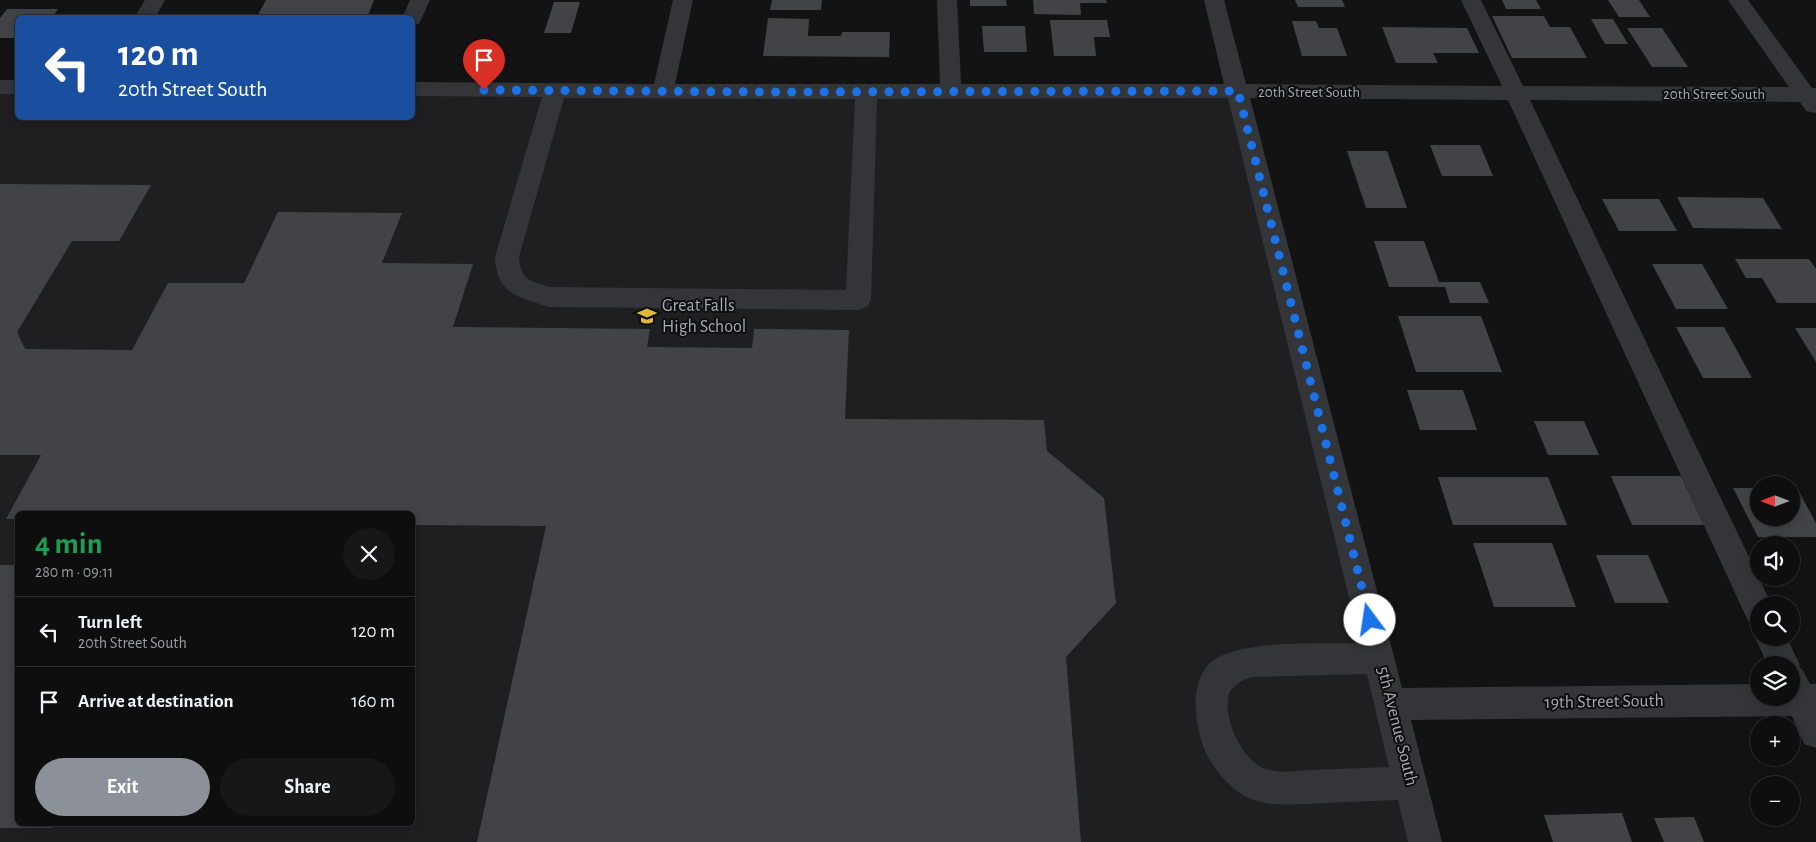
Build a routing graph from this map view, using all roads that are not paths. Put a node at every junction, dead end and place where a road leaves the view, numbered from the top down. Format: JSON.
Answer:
{"nodes":[{"id":1,"x":155,"y":0,"type":"edge"},
{"id":2,"x":420,"y":0,"type":"edge"},
{"id":3,"x":683,"y":0,"type":"edge"},
{"id":4,"x":947,"y":0,"type":"edge"},
{"id":5,"x":1214,"y":0,"type":"edge"},
{"id":6,"x":1471,"y":0,"type":"edge"},
{"id":7,"x":1738,"y":0,"type":"edge"},
{"id":8,"x":146,"y":15,"type":"edge"},
{"id":9,"x":414,"y":15,"type":"edge"},
{"id":10,"x":0,"y":87,"type":"edge"},
{"id":11,"x":15,"y":87,"type":"edge"},
{"id":12,"x":415,"y":89,"type":"edge"},
{"id":13,"x":555,"y":90,"type":"junction"},
{"id":14,"x":663,"y":90,"type":"junction"},
{"id":15,"x":1238,"y":91,"type":"junction"},
{"id":16,"x":866,"y":92,"type":"junction"},
{"id":17,"x":951,"y":92,"type":"junction"},
{"id":18,"x":1516,"y":93,"type":"junction"},
{"id":19,"x":1813,"y":99,"type":"edge"},
{"id":20,"x":1752,"y":596,"type":"edge"},
{"id":21,"x":1380,"y":658,"type":"junction"},
{"id":22,"x":1803,"y":694,"type":"edge"},
{"id":23,"x":1391,"y":704,"type":"junction"},
{"id":24,"x":1816,"y":732,"type":"edge"},
{"id":25,"x":1411,"y":783,"type":"junction"},
{"id":26,"x":1426,"y":842,"type":"edge"}],
"edges":[{"from":1,"to":8,"type":"street"},
{"from":2,"to":9,"type":"street"},
{"from":3,"to":14,"type":"street"},
{"from":4,"to":17,"type":"street"},
{"from":5,"to":15,"type":"street","name":"5th Avenue South"},
{"from":6,"to":18,"type":"street"},
{"from":7,"to":19,"type":"street"},
{"from":10,"to":11,"type":"street"},
{"from":12,"to":13,"type":"street","name":"20th Street South"},
{"from":13,"to":14,"type":"street","name":"20th Street South"},
{"from":13,"to":16,"type":"street"},
{"from":14,"to":16,"type":"street","name":"20th Street South"},
{"from":15,"to":17,"type":"street","name":"20th Street South"},
{"from":15,"to":18,"type":"street","name":"20th Street South"},
{"from":15,"to":21,"type":"street","name":"5th Avenue South"},
{"from":16,"to":17,"type":"street","name":"20th Street South"},
{"from":18,"to":19,"type":"street","name":"20th Street South"},
{"from":18,"to":20,"type":"street"},
{"from":21,"to":23,"type":"street","name":"5th Avenue South"},
{"from":21,"to":25,"type":"street"},
{"from":22,"to":23,"type":"street","name":"19th Street South"},
{"from":22,"to":24,"type":"street"},
{"from":23,"to":25,"type":"street","name":"5th Avenue South"},
{"from":25,"to":26,"type":"street","name":"5th Avenue South"}]}
